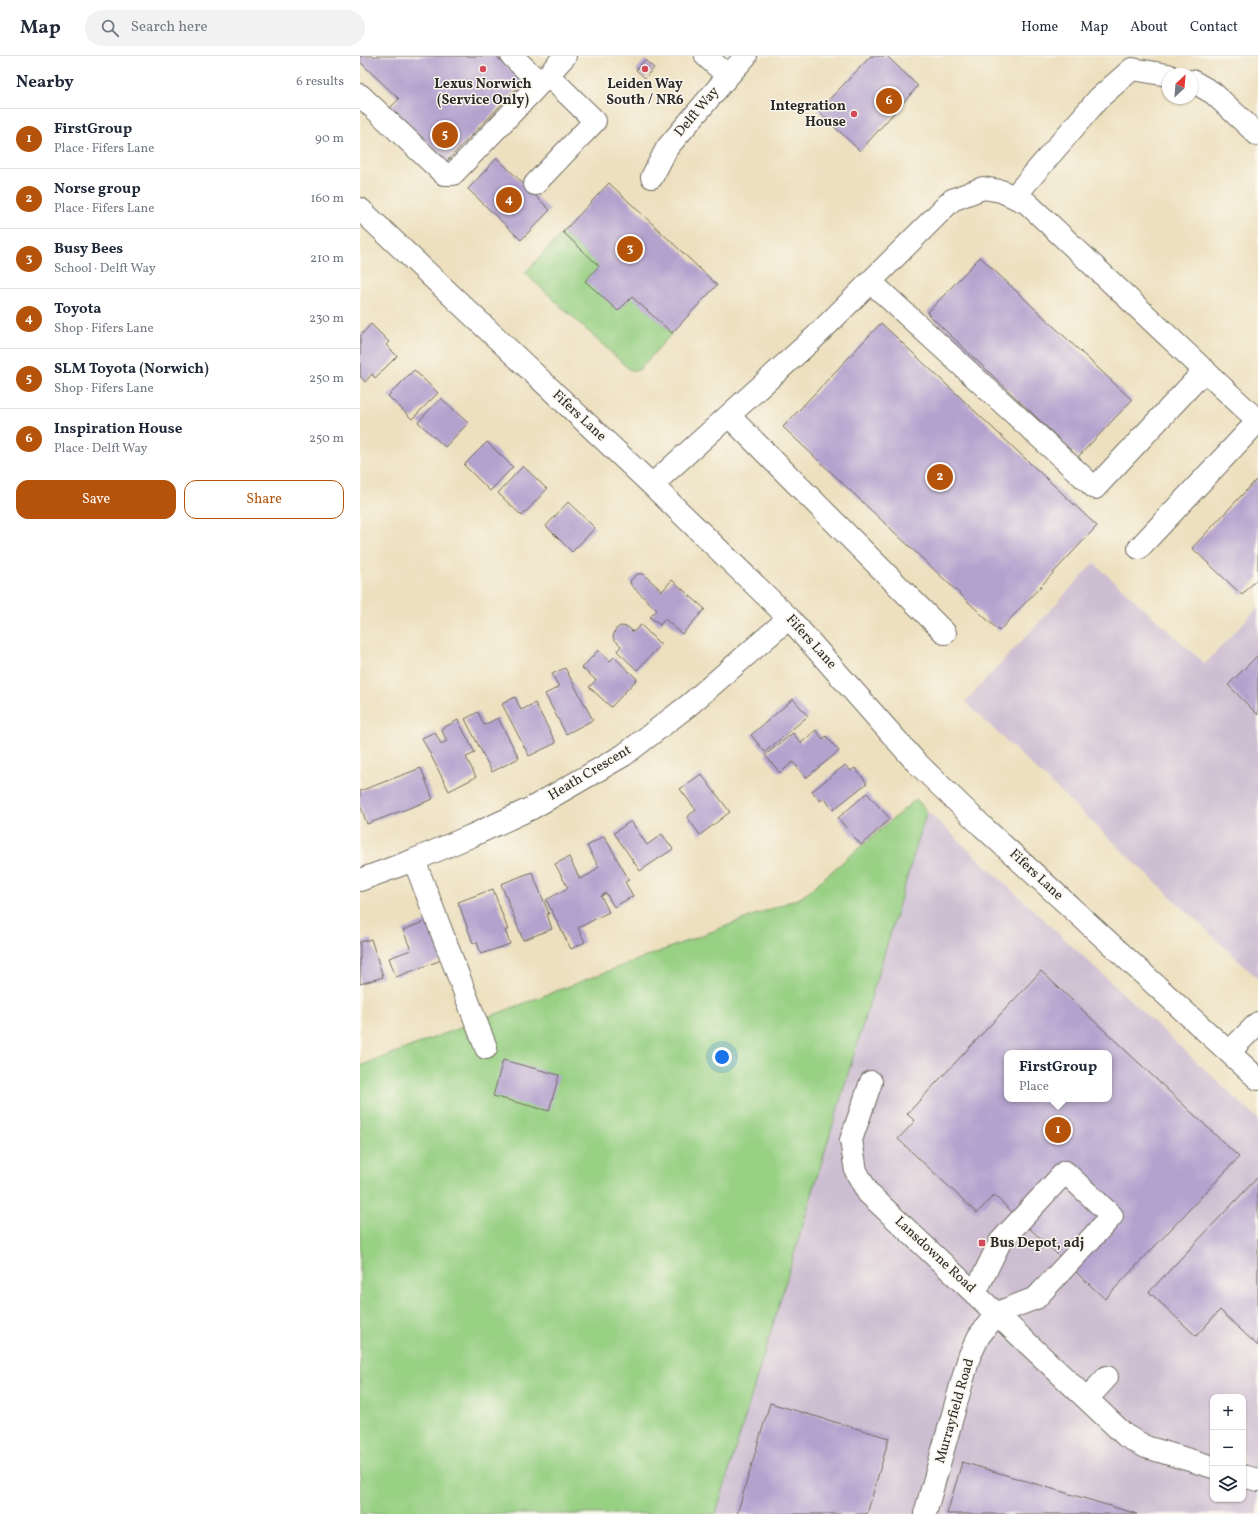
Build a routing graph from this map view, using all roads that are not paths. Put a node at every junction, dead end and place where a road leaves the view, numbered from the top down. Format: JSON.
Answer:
{"nodes":[{"id":1,"x":512,"y":56,"type":"edge"},
{"id":2,"x":565,"y":56,"type":"edge"},
{"id":3,"x":706,"y":56,"type":"edge"},
{"id":4,"x":746,"y":56,"type":"edge"},
{"id":5,"x":1137,"y":63,"type":"edge"},
{"id":6,"x":1162,"y":73,"type":"edge"},
{"id":7,"x":728,"y":76,"type":"junction"},
{"id":8,"x":544,"y":79,"type":"junction"},
{"id":9,"x":1198,"y":84,"type":"edge"},
{"id":10,"x":360,"y":95,"type":"edge"},
{"id":11,"x":1258,"y":135,"type":"edge"},
{"id":12,"x":652,"y":177,"type":"dead end"},
{"id":13,"x":535,"y":184,"type":"dead end"},
{"id":14,"x":1014,"y":197,"type":"junction"},
{"id":15,"x":360,"y":209,"type":"edge"},
{"id":16,"x":870,"y":282,"type":"junction"},
{"id":17,"x":1205,"y":370,"type":"junction"},
{"id":18,"x":729,"y":416,"type":"junction"},
{"id":19,"x":652,"y":485,"type":"junction"},
{"id":20,"x":1139,"y":548,"type":"dead end"},
{"id":21,"x":789,"y":618,"type":"junction"},
{"id":22,"x":945,"y":633,"type":"dead end"},
{"id":23,"x":414,"y":860,"type":"junction"},
{"id":24,"x":360,"y":880,"type":"edge"},
{"id":25,"x":1258,"y":1023,"type":"edge"},
{"id":26,"x":486,"y":1048,"type":"dead end"},
{"id":27,"x":1229,"y":1052,"type":"junction"},
{"id":28,"x":1258,"y":1079,"type":"edge"},
{"id":29,"x":871,"y":1082,"type":"dead end"},
{"id":30,"x":975,"y":1293,"type":"junction"},
{"id":31,"x":997,"y":1313,"type":"junction"},
{"id":32,"x":1107,"y":1377,"type":"dead end"},
{"id":33,"x":1087,"y":1399,"type":"junction"},
{"id":34,"x":1210,"y":1466,"type":"edge"},
{"id":35,"x":1246,"y":1477,"type":"edge"},
{"id":36,"x":1258,"y":1480,"type":"edge"},
{"id":37,"x":925,"y":1514,"type":"edge"}],
"edges":[{"from":1,"to":8,"type":"street"},
{"from":2,"to":8,"type":"street"},
{"from":3,"to":7,"type":"street","name":"Delft Way"},
{"from":4,"to":7,"type":"street","name":"Delft Way"},
{"from":5,"to":6,"type":"street"},
{"from":5,"to":14,"type":"street"},
{"from":7,"to":12,"type":"street","name":"Delft Way"},
{"from":8,"to":10,"type":"street"},
{"from":8,"to":13,"type":"street"},
{"from":9,"to":11,"type":"street"},
{"from":14,"to":16,"type":"street"},
{"from":14,"to":17,"type":"street"},
{"from":15,"to":19,"type":"street","name":"Fifers Lane"},
{"from":16,"to":17,"type":"street"},
{"from":16,"to":18,"type":"street"},
{"from":17,"to":20,"type":"street"},
{"from":18,"to":19,"type":"street"},
{"from":18,"to":22,"type":"street"},
{"from":19,"to":21,"type":"street","name":"Fifers Lane"},
{"from":21,"to":23,"type":"street","name":"Heath Crescent"},
{"from":21,"to":27,"type":"street","name":"Fifers Lane"},
{"from":23,"to":24,"type":"street","name":"Heath Crescent"},
{"from":23,"to":26,"type":"street"},
{"from":25,"to":27,"type":"street"},
{"from":27,"to":28,"type":"street","name":"Fifers Lane"},
{"from":29,"to":30,"type":"street","name":"Lansdowne Road"},
{"from":30,"to":31,"type":"street","name":"Lansdowne Road"},
{"from":30,"to":31,"type":"street"},
{"from":31,"to":33,"type":"street","name":"Lansdowne Road"},
{"from":31,"to":37,"type":"street","name":"Murrayfield Road"},
{"from":32,"to":33,"type":"street"},
{"from":33,"to":34,"type":"street","name":"Lansdowne Road"},
{"from":35,"to":36,"type":"street"}]}
